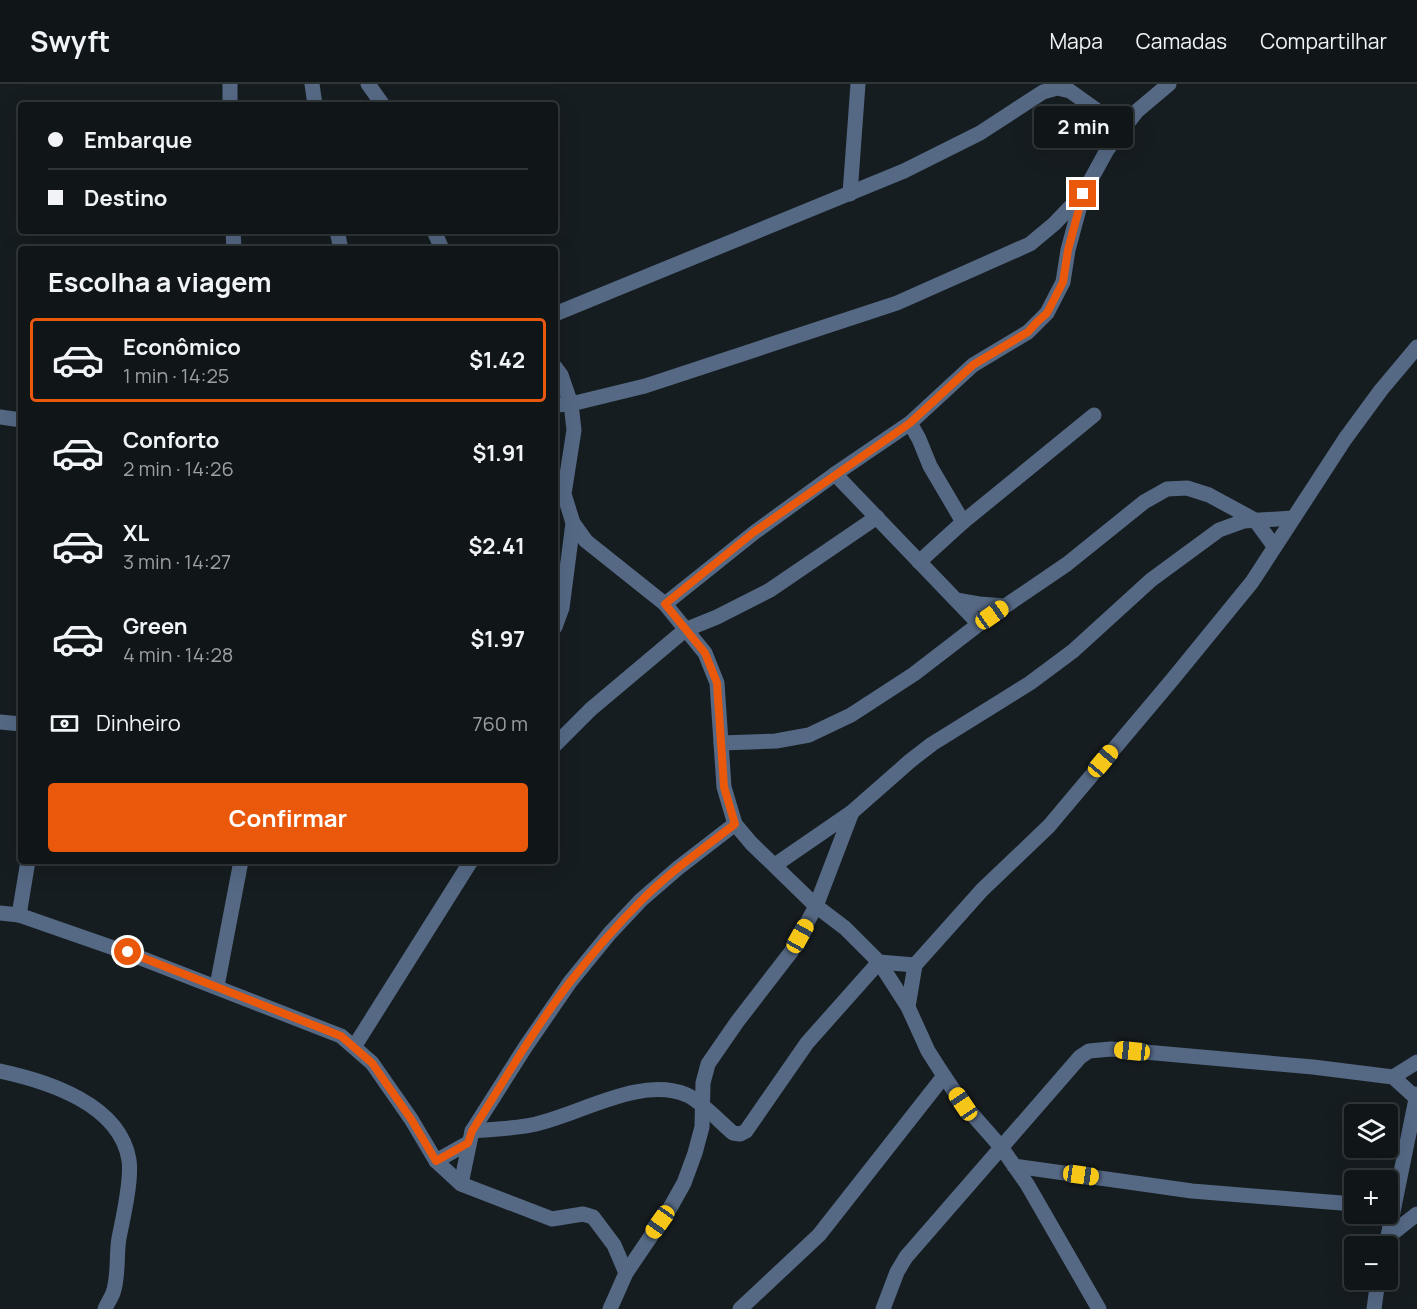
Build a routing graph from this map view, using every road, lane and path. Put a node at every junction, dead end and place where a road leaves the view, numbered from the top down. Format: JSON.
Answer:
{"nodes":[{"id":1,"x":230,"y":84,"type":"edge"},
{"id":2,"x":312,"y":84,"type":"edge"},
{"id":3,"x":368,"y":84,"type":"edge"},
{"id":4,"x":858,"y":84,"type":"edge"},
{"id":5,"x":1169,"y":84,"type":"edge"},
{"id":6,"x":382,"y":95,"type":"edge"},
{"id":7,"x":230,"y":102,"type":"edge"},
{"id":8,"x":315,"y":102,"type":"edge"},
{"id":9,"x":1123,"y":129,"type":"junction"},
{"id":10,"x":850,"y":194,"type":"junction"},
{"id":11,"x":1083,"y":194,"type":"junction"},
{"id":12,"x":558,"y":313,"type":"edge"},
{"id":13,"x":1417,"y":347,"type":"edge"},
{"id":14,"x":558,"y":371,"type":"edge"},
{"id":15,"x":571,"y":404,"type":"junction"},
{"id":16,"x":558,"y":405,"type":"edge"},
{"id":17,"x":1094,"y":415,"type":"dead end"},
{"id":18,"x":0,"y":417,"type":"edge"},
{"id":19,"x":18,"y":420,"type":"edge"},
{"id":20,"x":910,"y":423,"type":"junction"},
{"id":21,"x":835,"y":474,"type":"junction"},
{"id":22,"x":560,"y":494,"type":"edge"},
{"id":23,"x":877,"y":517,"type":"junction"},
{"id":24,"x":1293,"y":518,"type":"junction"},
{"id":25,"x":1255,"y":520,"type":"junction"},
{"id":26,"x":963,"y":522,"type":"junction"},
{"id":27,"x":573,"y":523,"type":"junction"},
{"id":28,"x":1274,"y":546,"type":"junction"},
{"id":29,"x":920,"y":562,"type":"junction"},
{"id":30,"x":956,"y":600,"type":"junction"},
{"id":31,"x":665,"y":604,"type":"junction"},
{"id":32,"x":1005,"y":606,"type":"junction"},
{"id":33,"x":558,"y":619,"type":"edge"},
{"id":34,"x":979,"y":624,"type":"junction"},
{"id":35,"x":685,"y":630,"type":"junction"},
{"id":36,"x":0,"y":722,"type":"edge"},
{"id":37,"x":18,"y":724,"type":"edge"},
{"id":38,"x":558,"y":742,"type":"edge"},
{"id":39,"x":721,"y":743,"type":"junction"},
{"id":40,"x":852,"y":812,"type":"junction"},
{"id":41,"x":735,"y":824,"type":"junction"},
{"id":42,"x":28,"y":864,"type":"edge"},
{"id":43,"x":240,"y":864,"type":"edge"},
{"id":44,"x":469,"y":864,"type":"edge"},
{"id":45,"x":775,"y":865,"type":"junction"},
{"id":46,"x":816,"y":906,"type":"junction"},
{"id":47,"x":0,"y":913,"type":"edge"},
{"id":48,"x":19,"y":915,"type":"junction"},
{"id":49,"x":879,"y":962,"type":"junction"},
{"id":50,"x":915,"y":965,"type":"junction"},
{"id":51,"x":217,"y":986,"type":"junction"},
{"id":52,"x":908,"y":1007,"type":"junction"},
{"id":53,"x":354,"y":1047,"type":"junction"},
{"id":54,"x":1417,"y":1062,"type":"edge"},
{"id":55,"x":0,"y":1071,"type":"edge"},
{"id":56,"x":944,"y":1076,"type":"junction"},
{"id":57,"x":1393,"y":1077,"type":"junction"},
{"id":58,"x":1416,"y":1096,"type":"edge"},
{"id":59,"x":703,"y":1108,"type":"junction"},
{"id":60,"x":470,"y":1137,"type":"junction"},
{"id":61,"x":1002,"y":1147,"type":"junction"},
{"id":62,"x":436,"y":1161,"type":"junction"},
{"id":63,"x":1014,"y":1166,"type":"junction"},
{"id":64,"x":1398,"y":1174,"type":"edge"},
{"id":65,"x":461,"y":1184,"type":"junction"},
{"id":66,"x":1344,"y":1203,"type":"edge"},
{"id":67,"x":1398,"y":1208,"type":"edge"},
{"id":68,"x":1417,"y":1208,"type":"edge"},
{"id":69,"x":1417,"y":1214,"type":"edge"},
{"id":70,"x":1393,"y":1236,"type":"edge"},
{"id":71,"x":614,"y":1245,"type":"junction"},
{"id":72,"x":640,"y":1251,"type":"junction"},
{"id":73,"x":626,"y":1273,"type":"junction"},
{"id":74,"x":1376,"y":1290,"type":"edge"},
{"id":75,"x":105,"y":1309,"type":"edge"},
{"id":76,"x":610,"y":1309,"type":"edge"},
{"id":77,"x":740,"y":1309,"type":"edge"},
{"id":78,"x":883,"y":1309,"type":"edge"},
{"id":79,"x":1099,"y":1309,"type":"edge"},
{"id":80,"x":1374,"y":1309,"type":"edge"}],
"edges":[{"from":1,"to":7,"type":"street"},
{"from":2,"to":8,"type":"street"},
{"from":3,"to":6,"type":"street"},
{"from":4,"to":10,"type":"street"},
{"from":5,"to":9,"type":"street"},
{"from":9,"to":10,"type":"street"},
{"from":9,"to":11,"type":"street"},
{"from":10,"to":12,"type":"street"},
{"from":11,"to":15,"type":"street"},
{"from":11,"to":20,"type":"street"},
{"from":13,"to":24,"type":"street"},
{"from":14,"to":15,"type":"street"},
{"from":15,"to":16,"type":"street"},
{"from":15,"to":22,"type":"street"},
{"from":17,"to":26,"type":"street"},
{"from":18,"to":19,"type":"street"},
{"from":20,"to":21,"type":"street"},
{"from":20,"to":26,"type":"street"},
{"from":21,"to":23,"type":"street"},
{"from":21,"to":31,"type":"street"},
{"from":22,"to":27,"type":"street"},
{"from":23,"to":29,"type":"street"},
{"from":23,"to":35,"type":"street"},
{"from":24,"to":25,"type":"street"},
{"from":24,"to":28,"type":"street"},
{"from":25,"to":28,"type":"street"},
{"from":25,"to":32,"type":"street"},
{"from":25,"to":40,"type":"street"},
{"from":26,"to":29,"type":"street"},
{"from":27,"to":31,"type":"street"},
{"from":27,"to":33,"type":"street"},
{"from":28,"to":50,"type":"street"},
{"from":29,"to":30,"type":"street"},
{"from":30,"to":32,"type":"street"},
{"from":30,"to":34,"type":"street"},
{"from":31,"to":35,"type":"street"},
{"from":32,"to":34,"type":"street"},
{"from":34,"to":39,"type":"street"},
{"from":35,"to":38,"type":"street"},
{"from":35,"to":39,"type":"street"},
{"from":36,"to":37,"type":"street"},
{"from":39,"to":41,"type":"street"},
{"from":40,"to":45,"type":"street"},
{"from":40,"to":46,"type":"street"},
{"from":41,"to":45,"type":"street"},
{"from":41,"to":60,"type":"street"},
{"from":42,"to":48,"type":"street"},
{"from":43,"to":51,"type":"street"},
{"from":44,"to":53,"type":"street"},
{"from":45,"to":46,"type":"street"},
{"from":46,"to":49,"type":"street"},
{"from":46,"to":59,"type":"street"},
{"from":47,"to":48,"type":"street"},
{"from":48,"to":51,"type":"street"},
{"from":49,"to":50,"type":"street"},
{"from":49,"to":52,"type":"street"},
{"from":49,"to":59,"type":"street"},
{"from":50,"to":52,"type":"street"},
{"from":51,"to":53,"type":"street"},
{"from":52,"to":56,"type":"street"},
{"from":53,"to":62,"type":"street"},
{"from":54,"to":57,"type":"street"},
{"from":55,"to":75,"type":"street"},
{"from":56,"to":61,"type":"street"},
{"from":56,"to":77,"type":"street"},
{"from":57,"to":58,"type":"street"},
{"from":57,"to":61,"type":"street"},
{"from":58,"to":64,"type":"street"},
{"from":59,"to":60,"type":"street"},
{"from":59,"to":72,"type":"street"},
{"from":60,"to":62,"type":"street"},
{"from":60,"to":65,"type":"street"},
{"from":61,"to":63,"type":"street"},
{"from":61,"to":78,"type":"street"},
{"from":62,"to":65,"type":"street"},
{"from":63,"to":66,"type":"street"},
{"from":63,"to":79,"type":"street"},
{"from":65,"to":71,"type":"street"},
{"from":67,"to":68,"type":"street"},
{"from":69,"to":70,"type":"street"},
{"from":71,"to":72,"type":"street"},
{"from":71,"to":73,"type":"street"},
{"from":72,"to":73,"type":"street"},
{"from":73,"to":76,"type":"street"},
{"from":74,"to":80,"type":"street"}]}
